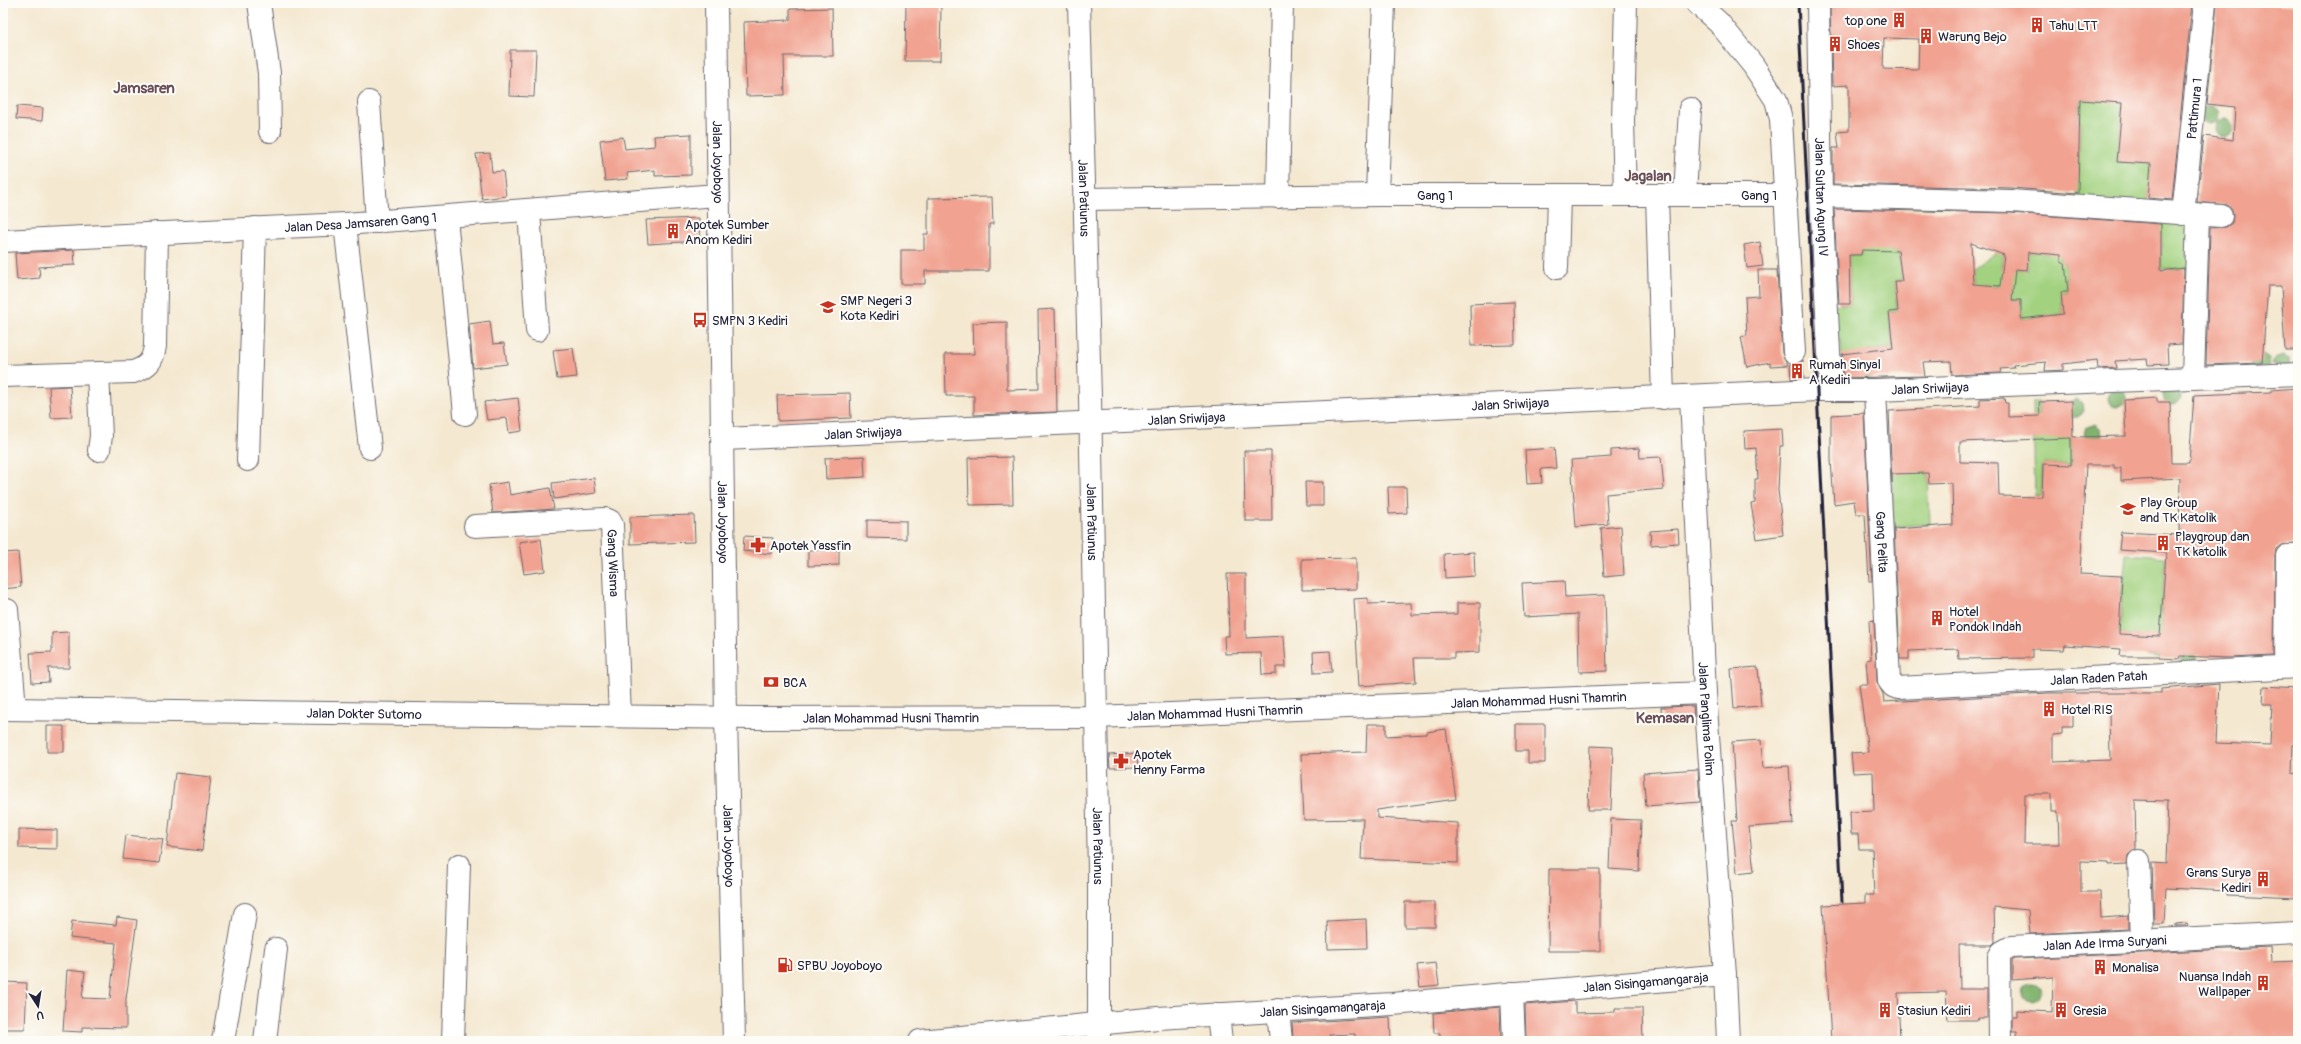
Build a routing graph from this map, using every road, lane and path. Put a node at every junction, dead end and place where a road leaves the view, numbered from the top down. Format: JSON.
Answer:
{"nodes":[{"id":1,"x":259,"y":3,"type":"edge"},
{"id":2,"x":716,"y":3,"type":"edge"},
{"id":3,"x":1079,"y":3,"type":"edge"},
{"id":4,"x":1282,"y":3,"type":"edge"},
{"id":5,"x":1384,"y":3,"type":"edge"},
{"id":6,"x":1626,"y":3,"type":"edge"},
{"id":7,"x":1698,"y":3,"type":"edge"},
{"id":8,"x":1818,"y":3,"type":"edge"},
{"id":9,"x":2205,"y":3,"type":"edge"},
{"id":10,"x":369,"y":102,"type":"dead end"},
{"id":11,"x":1690,"y":109,"type":"dead end"},
{"id":12,"x":270,"y":131,"type":"dead end"},
{"id":13,"x":1624,"y":194,"type":"junction"},
{"id":14,"x":1685,"y":194,"type":"junction"},
{"id":15,"x":717,"y":195,"type":"junction"},
{"id":16,"x":1377,"y":195,"type":"junction"},
{"id":17,"x":1559,"y":195,"type":"junction"},
{"id":18,"x":1657,"y":195,"type":"junction"},
{"id":19,"x":1786,"y":195,"type":"junction"},
{"id":20,"x":1821,"y":196,"type":"junction"},
{"id":21,"x":1278,"y":197,"type":"junction"},
{"id":22,"x":1084,"y":199,"type":"junction"},
{"id":23,"x":529,"y":211,"type":"junction"},
{"id":24,"x":2191,"y":214,"type":"junction"},
{"id":25,"x":2221,"y":216,"type":"dead end"},
{"id":26,"x":446,"y":218,"type":"junction"},
{"id":27,"x":378,"y":222,"type":"junction"},
{"id":28,"x":345,"y":224,"type":"junction"},
{"id":29,"x":255,"y":228,"type":"junction"},
{"id":30,"x":157,"y":233,"type":"junction"},
{"id":31,"x":3,"y":241,"type":"edge"},
{"id":32,"x":1557,"y":268,"type":"dead end"},
{"id":33,"x":537,"y":330,"type":"dead end"},
{"id":34,"x":1794,"y":352,"type":"dead end"},
{"id":35,"x":98,"y":373,"type":"junction"},
{"id":36,"x":2298,"y":374,"type":"edge"},
{"id":37,"x":3,"y":376,"type":"edge"},
{"id":38,"x":2194,"y":378,"type":"junction"},
{"id":39,"x":1831,"y":390,"type":"junction"},
{"id":40,"x":1875,"y":390,"type":"junction"},
{"id":41,"x":1690,"y":397,"type":"junction"},
{"id":42,"x":1663,"y":398,"type":"junction"},
{"id":43,"x":465,"y":414,"type":"dead end"},
{"id":44,"x":1090,"y":423,"type":"junction"},
{"id":45,"x":723,"y":439,"type":"junction"},
{"id":46,"x":370,"y":448,"type":"dead end"},
{"id":47,"x":99,"y":450,"type":"dead end"},
{"id":48,"x":248,"y":460,"type":"dead end"},
{"id":49,"x":475,"y":526,"type":"dead end"},
{"id":50,"x":2298,"y":556,"type":"edge"},
{"id":51,"x":7,"y":610,"type":"dead end"},
{"id":52,"x":2292,"y":667,"type":"edge"},
{"id":53,"x":1898,"y":688,"type":"joint"},
{"id":54,"x":1705,"y":693,"type":"junction"},
{"id":55,"x":9,"y":709,"type":"edge"},
{"id":56,"x":620,"y":716,"type":"junction"},
{"id":57,"x":1095,"y":717,"type":"junction"},
{"id":58,"x":726,"y":718,"type":"junction"},
{"id":59,"x":2140,"y":861,"type":"dead end"},
{"id":60,"x":459,"y":865,"type":"dead end"},
{"id":61,"x":245,"y":914,"type":"dead end"},
{"id":62,"x":2298,"y":933,"type":"edge"},
{"id":63,"x":2142,"y":941,"type":"junction"},
{"id":64,"x":276,"y":949,"type":"dead end"},
{"id":65,"x":1726,"y":974,"type":"junction"},
{"id":66,"x":1512,"y":993,"type":"junction"},
{"id":67,"x":1278,"y":1010,"type":"junction"},
{"id":68,"x":1218,"y":1014,"type":"junction"},
{"id":69,"x":1099,"y":1032,"type":"edge"},
{"id":70,"x":223,"y":1041,"type":"edge"},
{"id":71,"x":265,"y":1041,"type":"edge"},
{"id":72,"x":453,"y":1041,"type":"edge"},
{"id":73,"x":734,"y":1041,"type":"edge"},
{"id":74,"x":920,"y":1041,"type":"edge"},
{"id":75,"x":1221,"y":1041,"type":"edge"},
{"id":76,"x":1281,"y":1041,"type":"edge"},
{"id":77,"x":1514,"y":1041,"type":"edge"},
{"id":78,"x":1728,"y":1041,"type":"edge"},
{"id":79,"x":2000,"y":1041,"type":"edge"}],
"edges":[{"from":1,"to":12,"type":"street"},
{"from":2,"to":15,"type":"street","name":"Jalan Joyoboyo"},
{"from":3,"to":22,"type":"street","name":"Jalan Patiunus"},
{"from":4,"to":21,"type":"street"},
{"from":5,"to":16,"type":"street"},
{"from":6,"to":13,"type":"street"},
{"from":7,"to":19,"type":"street"},
{"from":8,"to":20,"type":"street","name":"Jalan Sultan Agung IV"},
{"from":9,"to":24,"type":"street","name":"Pattimura 1"},
{"from":10,"to":27,"type":"street"},
{"from":11,"to":14,"type":"street"},
{"from":13,"to":17,"type":"street","name":"Gang 1"},
{"from":13,"to":18,"type":"street","name":"Gang 1"},
{"from":14,"to":18,"type":"street","name":"Gang 1"},
{"from":14,"to":19,"type":"street","name":"Gang 1"},
{"from":15,"to":23,"type":"street","name":"Jalan Desa Jamsaren Gang 1"},
{"from":15,"to":45,"type":"street","name":"Jalan Joyoboyo"},
{"from":16,"to":17,"type":"street","name":"Gang 1"},
{"from":16,"to":21,"type":"street","name":"Gang 1"},
{"from":17,"to":32,"type":"street"},
{"from":18,"to":42,"type":"street"},
{"from":19,"to":34,"type":"street"},
{"from":20,"to":24,"type":"street"},
{"from":20,"to":39,"type":"street","name":"Jalan Sultan Agung IV"},
{"from":21,"to":22,"type":"street","name":"Gang 1"},
{"from":22,"to":44,"type":"street","name":"Jalan Patiunus"},
{"from":23,"to":26,"type":"street","name":"Jalan Desa Jamsaren Gang 1"},
{"from":23,"to":33,"type":"street"},
{"from":24,"to":25,"type":"street"},
{"from":24,"to":38,"type":"street","name":"Pattimura 1"},
{"from":26,"to":27,"type":"street","name":"Jalan Desa Jamsaren Gang 1"},
{"from":26,"to":43,"type":"street"},
{"from":27,"to":28,"type":"street","name":"Jalan Desa Jamsaren Gang 1"},
{"from":28,"to":29,"type":"street","name":"Jalan Desa Jamsaren Gang 1"},
{"from":28,"to":46,"type":"street"},
{"from":29,"to":30,"type":"street","name":"Jalan Desa Jamsaren Gang 1"},
{"from":29,"to":48,"type":"street"},
{"from":30,"to":31,"type":"street","name":"Jalan Desa Jamsaren Gang 1"},
{"from":30,"to":35,"type":"street"},
{"from":35,"to":37,"type":"street"},
{"from":35,"to":47,"type":"street"},
{"from":36,"to":38,"type":"street","name":"Jalan Sriwijaya"},
{"from":38,"to":40,"type":"street","name":"Jalan Sriwijaya"},
{"from":39,"to":40,"type":"street","name":"Jalan Sriwijaya"},
{"from":39,"to":41,"type":"street","name":"Jalan Sriwijaya"},
{"from":40,"to":53,"type":"street","name":"Gang Pelita"},
{"from":41,"to":42,"type":"street","name":"Jalan Sriwijaya"},
{"from":41,"to":54,"type":"street","name":"Jalan Panglima Polim"},
{"from":42,"to":44,"type":"street","name":"Jalan Sriwijaya"},
{"from":44,"to":45,"type":"street","name":"Jalan Sriwijaya"},
{"from":44,"to":57,"type":"street","name":"Jalan Patiunus"},
{"from":45,"to":58,"type":"street","name":"Jalan Joyoboyo"},
{"from":49,"to":56,"type":"street","name":"Gang Wisma"},
{"from":50,"to":52,"type":"street"},
{"from":51,"to":55,"type":"street"},
{"from":52,"to":53,"type":"street","name":"Jalan Raden Patah"},
{"from":54,"to":57,"type":"street","name":"Jalan Mohammad Husni Thamrin"},
{"from":54,"to":65,"type":"street","name":"Jalan Panglima Polim"},
{"from":55,"to":56,"type":"street","name":"Jalan Dokter Sutomo"},
{"from":56,"to":58,"type":"street","name":"Jalan Dokter Sutomo"},
{"from":57,"to":58,"type":"street","name":"Jalan Mohammad Husni Thamrin"},
{"from":57,"to":69,"type":"street","name":"Jalan Patiunus"},
{"from":58,"to":73,"type":"street","name":"Jalan Joyoboyo"},
{"from":59,"to":63,"type":"street"},
{"from":60,"to":72,"type":"street"},
{"from":61,"to":70,"type":"street"},
{"from":62,"to":63,"type":"street","name":"Jalan Ade Irma Suryani"},
{"from":63,"to":79,"type":"street","name":"Jalan Ade Irma Suryani"},
{"from":64,"to":71,"type":"street"},
{"from":65,"to":66,"type":"street","name":"Jalan Sisingamangaraja"},
{"from":65,"to":78,"type":"street","name":"Jalan Panglima Polim"},
{"from":66,"to":67,"type":"street","name":"Jalan Sisingamangaraja"},
{"from":66,"to":77,"type":"street"},
{"from":67,"to":68,"type":"street","name":"Jalan Sisingamangaraja"},
{"from":67,"to":76,"type":"street"},
{"from":68,"to":69,"type":"street","name":"Jalan Sisingamangaraja"},
{"from":68,"to":75,"type":"street"},
{"from":69,"to":74,"type":"street","name":"Jalan Sisingamangaraja"}]}
